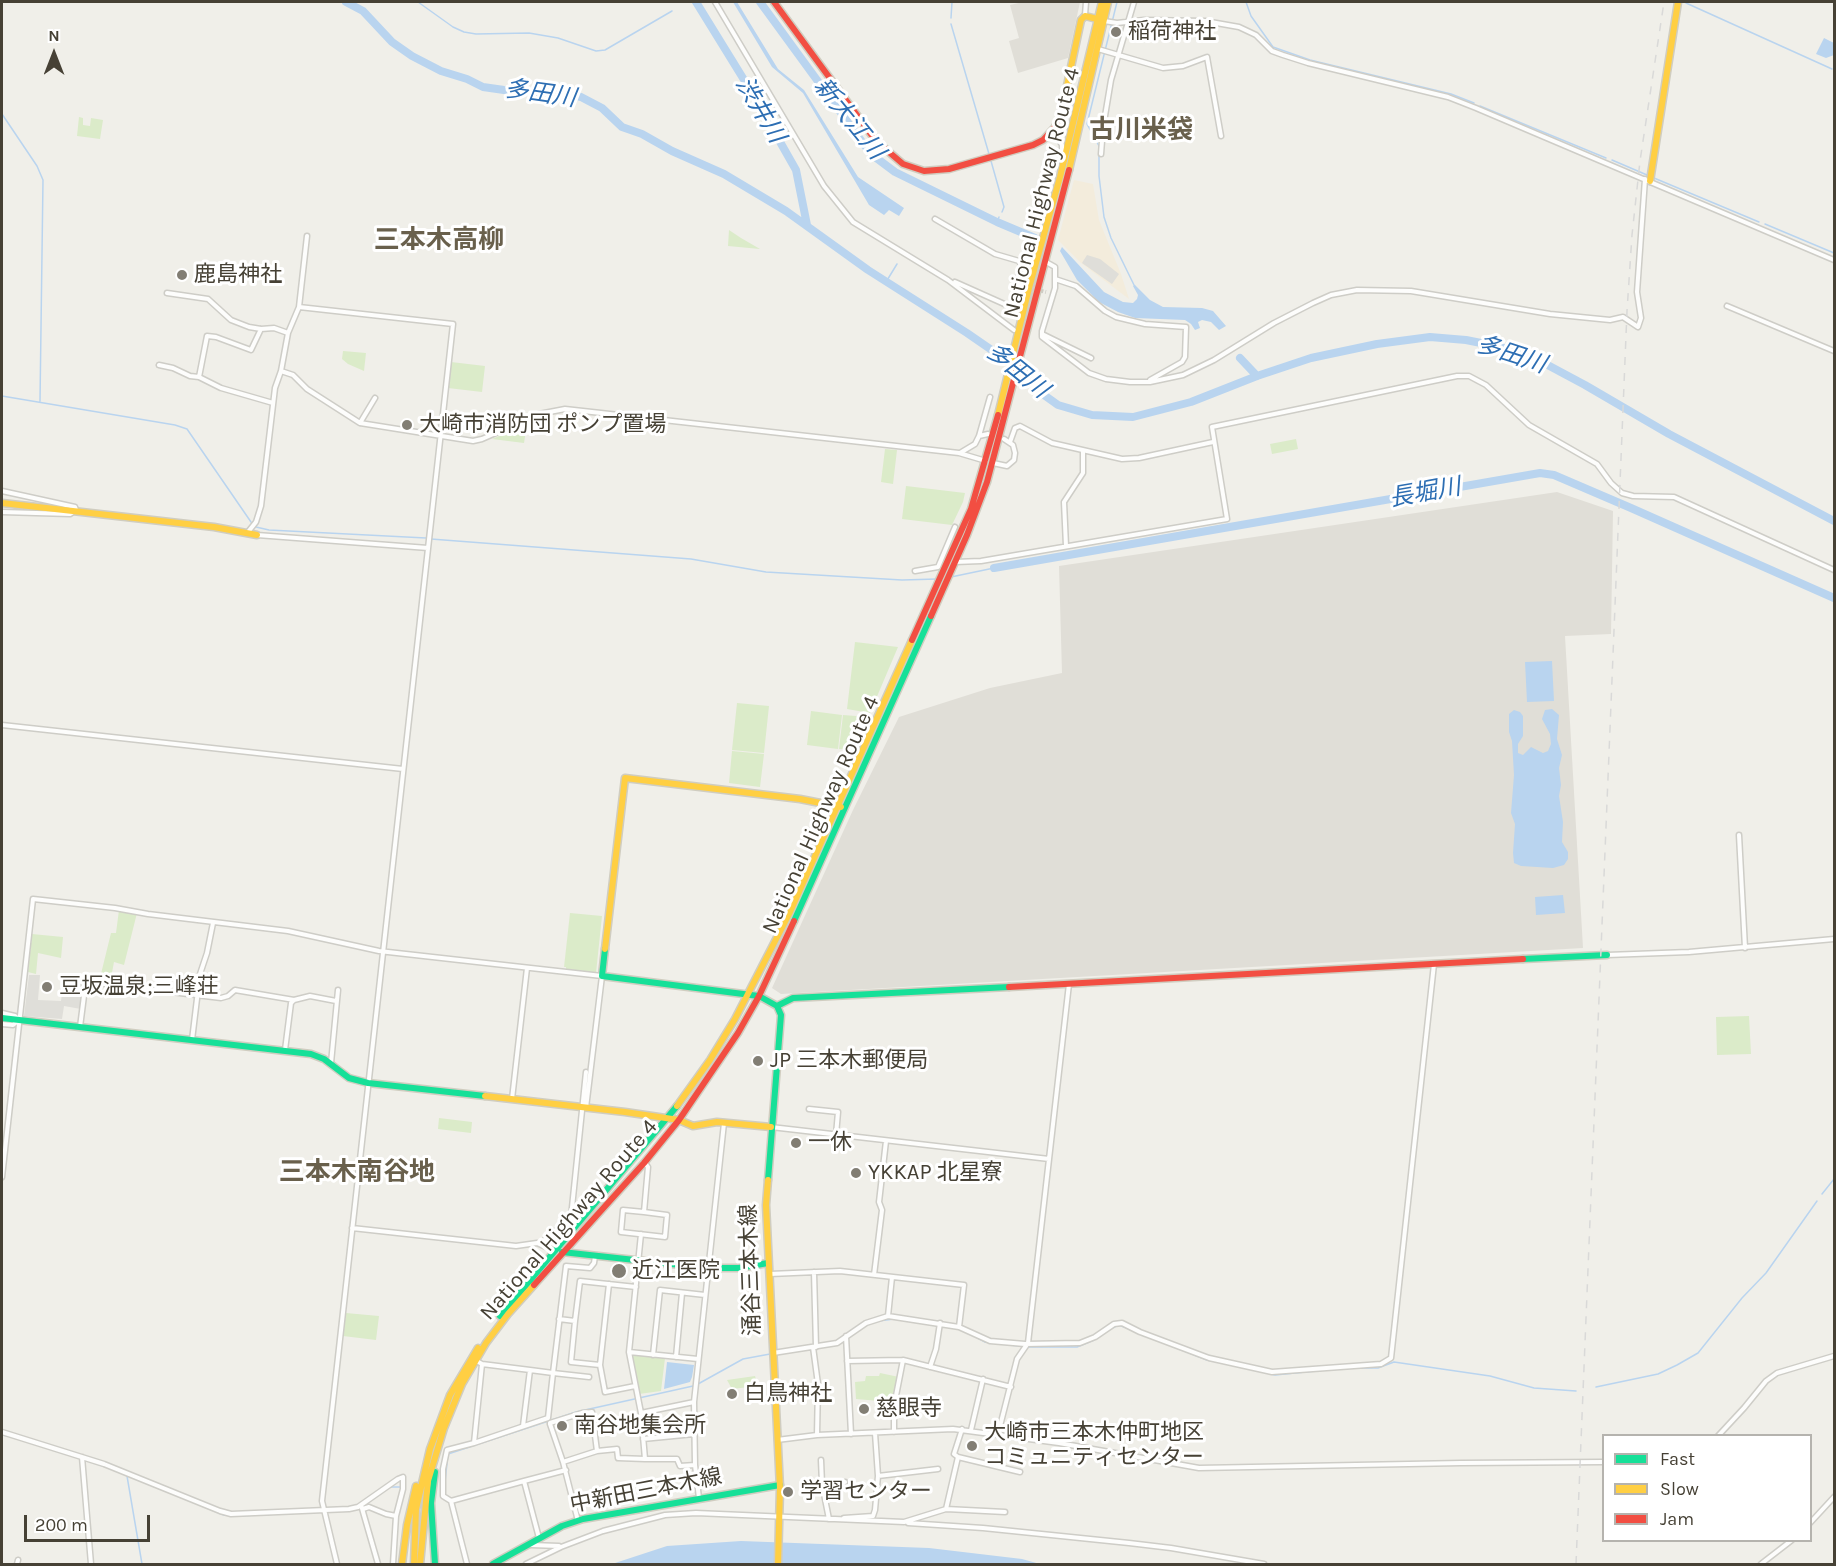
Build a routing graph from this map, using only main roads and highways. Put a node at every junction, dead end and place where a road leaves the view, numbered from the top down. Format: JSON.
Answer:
{"nodes":[{"id":1,"x":774,"y":2,"type":"edge"},
{"id":2,"x":1102,"y":2,"type":"edge"},
{"id":3,"x":1108,"y":2,"type":"edge"},
{"id":4,"x":1678,"y":2,"type":"edge"},
{"id":5,"x":1106,"y":21,"type":"junction"},
{"id":6,"x":1647,"y":180,"type":"road end"},
{"id":7,"x":1018,"y":350,"type":"junction"},
{"id":8,"x":989,"y":462,"type":"junction"},
{"id":9,"x":2,"y":502,"type":"edge"},
{"id":10,"x":257,"y":535,"type":"road end"},
{"id":11,"x":842,"y":807,"type":"junction"},
{"id":12,"x":1607,"y":955,"type":"road end"},
{"id":13,"x":749,"y":994,"type":"junction"},
{"id":14,"x":759,"y":996,"type":"junction"},
{"id":15,"x":777,"y":1006,"type":"junction"},
{"id":16,"x":2,"y":1018,"type":"edge"},
{"id":17,"x":668,"y":1119,"type":"junction"},
{"id":18,"x":679,"y":1120,"type":"junction"},
{"id":19,"x":771,"y":1127,"type":"junction"},
{"id":20,"x":556,"y":1251,"type":"junction"},
{"id":21,"x":564,"y":1252,"type":"junction"},
{"id":22,"x":768,"y":1263,"type":"junction"},
{"id":23,"x":440,"y":1420,"type":"junction"},
{"id":24,"x":439,"y":1443,"type":"junction"},
{"id":25,"x":780,"y":1485,"type":"junction"},
{"id":26,"x":402,"y":1564,"type":"edge"},
{"id":27,"x":414,"y":1564,"type":"edge"},
{"id":28,"x":420,"y":1564,"type":"edge"},
{"id":29,"x":435,"y":1564,"type":"edge"},
{"id":30,"x":493,"y":1564,"type":"edge"},
{"id":31,"x":778,"y":1564,"type":"edge"}],
"edges":[{"from":1,"to":5,"type":"main road"},
{"from":2,"to":5,"type":"main road","name":"National Highway Route 4"},
{"from":3,"to":5,"type":"main road","name":"National Highway Route 4"},
{"from":4,"to":6,"type":"main road"},
{"from":5,"to":7,"type":"main road","name":"National Highway Route 4"},
{"from":5,"to":7,"type":"main road","name":"National Highway Route 4"},
{"from":7,"to":8,"type":"main road","name":"National Highway Route 4"},
{"from":7,"to":8,"type":"main road","name":"National Highway Route 4"},
{"from":8,"to":11,"type":"main road","name":"National Highway Route 4"},
{"from":9,"to":10,"type":"main road"},
{"from":11,"to":13,"type":"main road","name":"National Highway Route 4"},
{"from":11,"to":13,"type":"main road"},
{"from":11,"to":14,"type":"main road","name":"National Highway Route 4"},
{"from":12,"to":15,"type":"main road"},
{"from":13,"to":14,"type":"main road"},
{"from":13,"to":17,"type":"main road","name":"National Highway Route 4"},
{"from":14,"to":15,"type":"main road"},
{"from":14,"to":18,"type":"main road","name":"National Highway Route 4"},
{"from":15,"to":19,"type":"main road","name":"涌谷三本木線"},
{"from":16,"to":17,"type":"main road"},
{"from":17,"to":18,"type":"main road"},
{"from":17,"to":20,"type":"main road","name":"National Highway Route 4"},
{"from":18,"to":19,"type":"main road"},
{"from":18,"to":21,"type":"main road","name":"National Highway Route 4"},
{"from":19,"to":22,"type":"main road","name":"涌谷三本木線"},
{"from":20,"to":21,"type":"main road"},
{"from":20,"to":23,"type":"main road","name":"National Highway Route 4"},
{"from":21,"to":22,"type":"main road"},
{"from":21,"to":24,"type":"main road","name":"National Highway Route 4"},
{"from":22,"to":25,"type":"main road","name":"涌谷三本木線"},
{"from":23,"to":26,"type":"main road"},
{"from":23,"to":27,"type":"main road","name":"National Highway Route 4"},
{"from":24,"to":28,"type":"main road","name":"National Highway Route 4"},
{"from":24,"to":29,"type":"main road"},
{"from":25,"to":30,"type":"main road","name":"中新田三本木線"},
{"from":25,"to":31,"type":"main road","name":"涌谷三本木線"}]}
